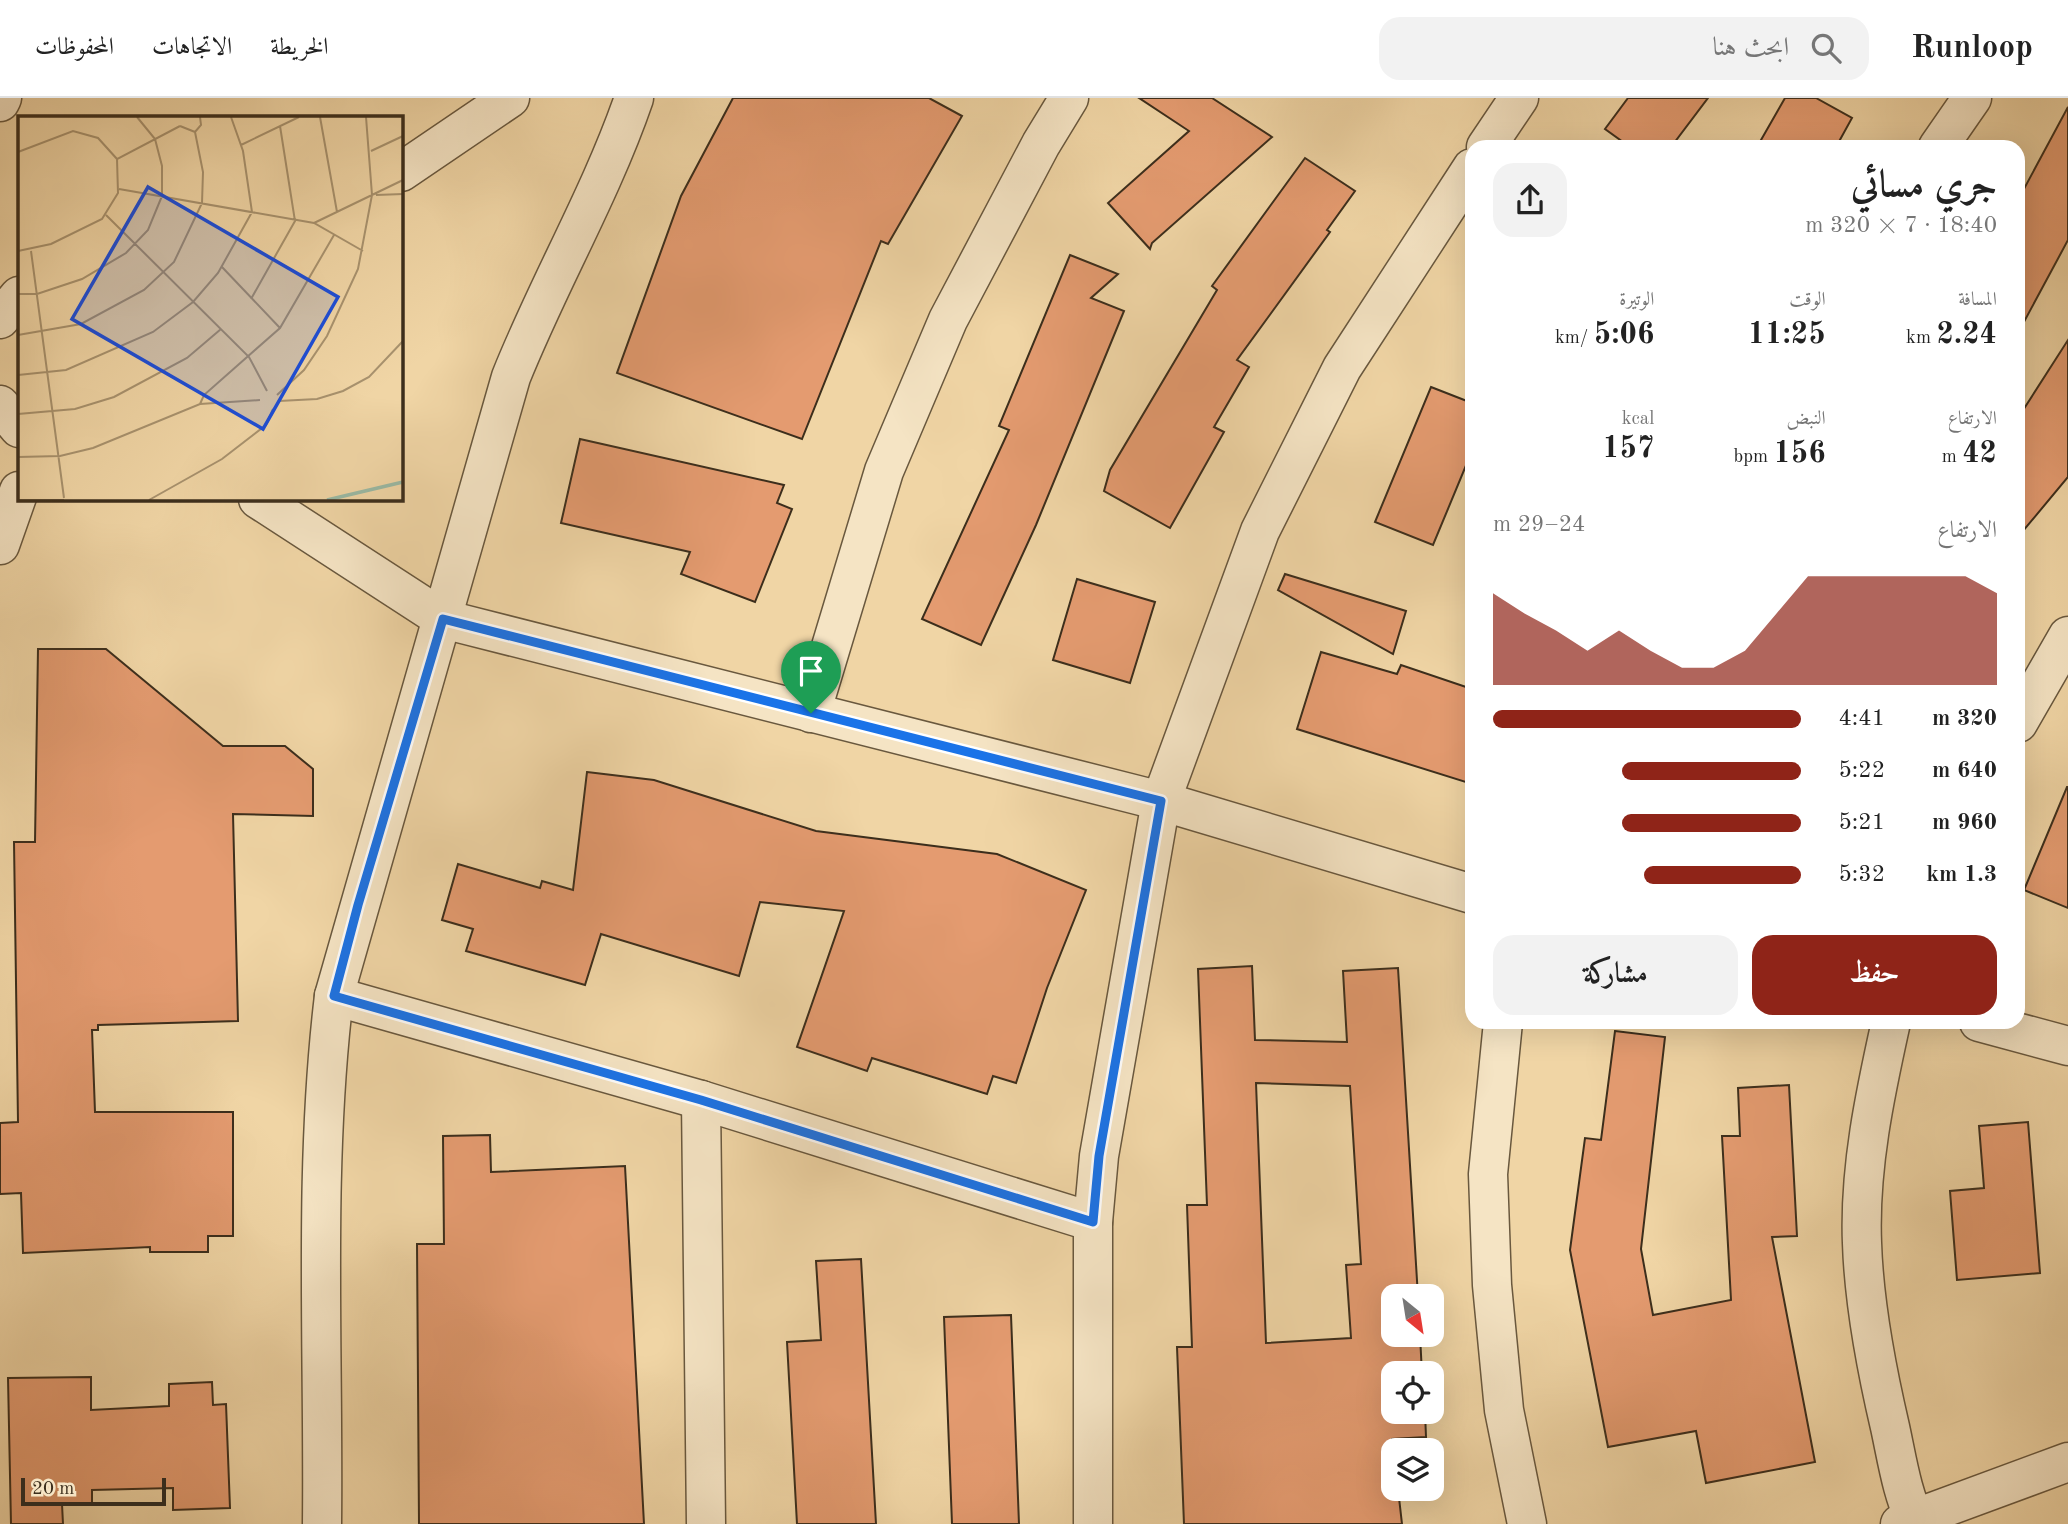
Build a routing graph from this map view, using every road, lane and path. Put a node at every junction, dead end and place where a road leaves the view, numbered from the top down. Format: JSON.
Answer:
{"nodes":[{"id":1,"x":510,"y":98,"type":"edge"},
{"id":2,"x":634,"y":98,"type":"edge"},
{"id":3,"x":1069,"y":98,"type":"edge"},
{"id":4,"x":1518,"y":98,"type":"edge"},
{"id":5,"x":1972,"y":98,"type":"edge"},
{"id":6,"x":1491,"y":140,"type":"edge"},
{"id":7,"x":1943,"y":140,"type":"edge"},
{"id":8,"x":402,"y":171,"type":"edge"},
{"id":9,"x":1465,"y":179,"type":"edge"},
{"id":10,"x":0,"y":405,"type":"edge"},
{"id":11,"x":18,"y":427,"type":"edge"},
{"id":12,"x":18,"y":495,"type":"edge"},
{"id":13,"x":260,"y":500,"type":"edge"},
{"id":14,"x":0,"y":545,"type":"edge"},
{"id":15,"x":443,"y":619,"type":"junction"},
{"id":16,"x":2068,"y":636,"type":"edge"},
{"id":17,"x":2025,"y":711,"type":"edge"},
{"id":18,"x":811,"y":713,"type":"junction"},
{"id":19,"x":1161,"y":801,"type":"junction"},
{"id":20,"x":1465,"y":892,"type":"edge"},
{"id":21,"x":334,"y":996,"type":"junction"},
{"id":22,"x":1502,"y":1029,"type":"edge"},
{"id":23,"x":1890,"y":1029,"type":"edge"},
{"id":24,"x":2005,"y":1029,"type":"edge"},
{"id":25,"x":2068,"y":1046,"type":"edge"},
{"id":26,"x":701,"y":1100,"type":"junction"},
{"id":27,"x":1093,"y":1222,"type":"junction"},
{"id":28,"x":2068,"y":1462,"type":"edge"},
{"id":29,"x":1911,"y":1522,"type":"edge"},
{"id":30,"x":323,"y":1524,"type":"edge"},
{"id":31,"x":706,"y":1524,"type":"edge"},
{"id":32,"x":1093,"y":1524,"type":"edge"},
{"id":33,"x":1527,"y":1524,"type":"edge"}],
"edges":[{"from":1,"to":8,"type":"street"},
{"from":2,"to":15,"type":"street"},
{"from":3,"to":18,"type":"street"},
{"from":4,"to":6,"type":"street"},
{"from":5,"to":7,"type":"street"},
{"from":9,"to":19,"type":"street"},
{"from":10,"to":11,"type":"street"},
{"from":12,"to":14,"type":"street"},
{"from":13,"to":15,"type":"street"},
{"from":15,"to":18,"type":"street"},
{"from":15,"to":21,"type":"street"},
{"from":16,"to":17,"type":"street"},
{"from":18,"to":19,"type":"street"},
{"from":19,"to":20,"type":"street"},
{"from":19,"to":27,"type":"street"},
{"from":21,"to":26,"type":"street"},
{"from":21,"to":30,"type":"street"},
{"from":22,"to":33,"type":"street"},
{"from":23,"to":29,"type":"street"},
{"from":24,"to":25,"type":"street"},
{"from":26,"to":27,"type":"street"},
{"from":26,"to":31,"type":"street"},
{"from":27,"to":32,"type":"street"},
{"from":28,"to":29,"type":"street"}]}
